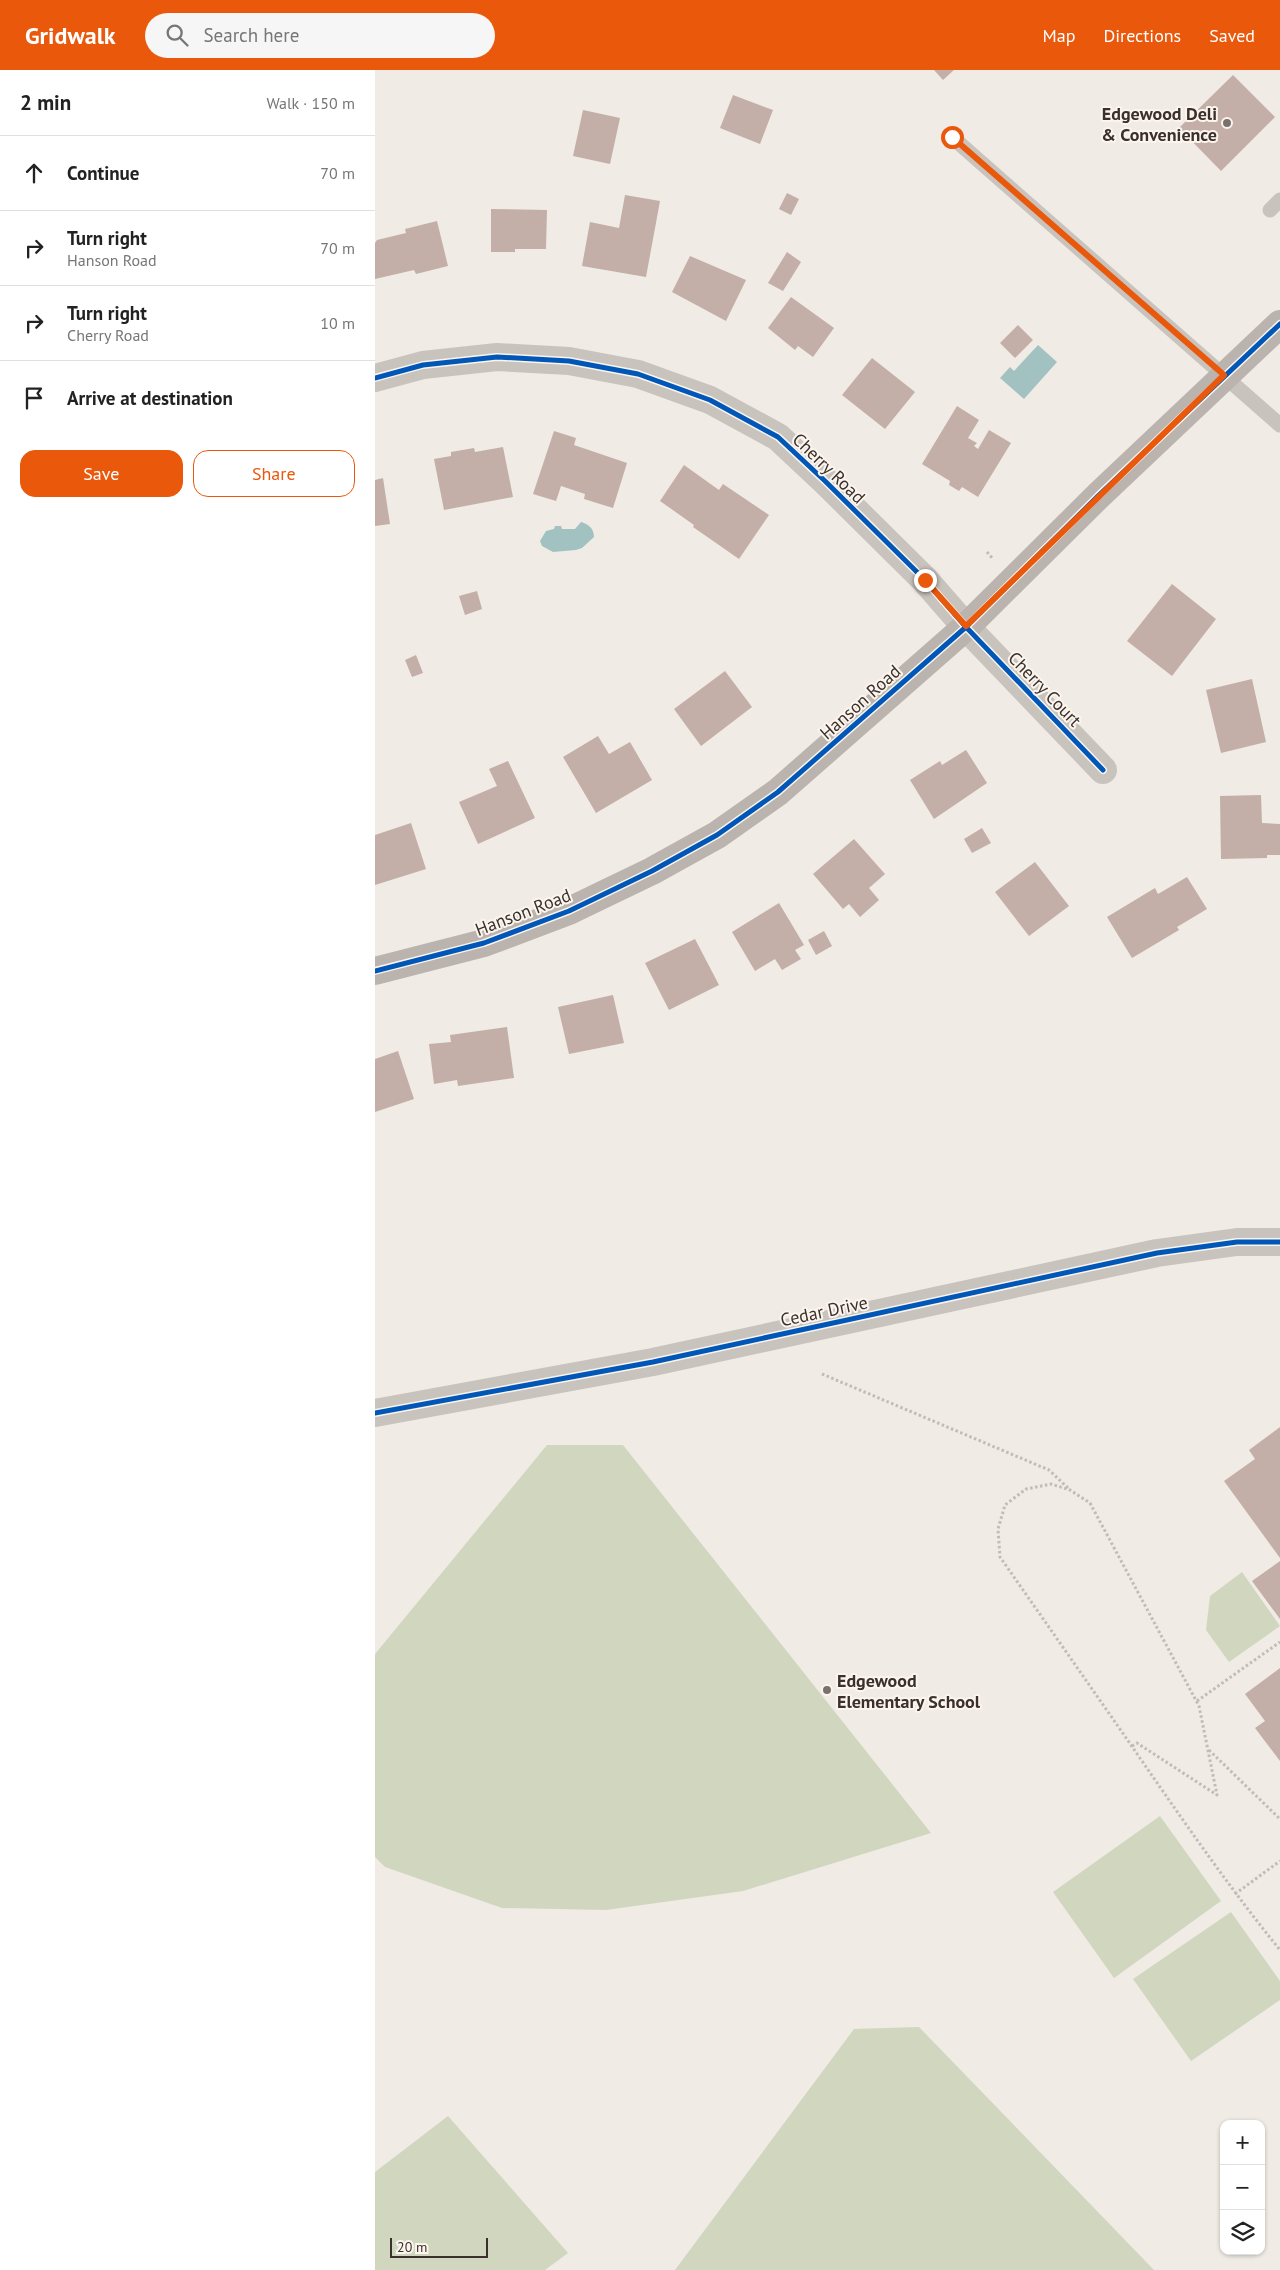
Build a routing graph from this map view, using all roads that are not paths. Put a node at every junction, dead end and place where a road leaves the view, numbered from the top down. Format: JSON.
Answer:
{"nodes":[{"id":1,"x":952,"y":137,"type":"dead end"},
{"id":2,"x":1280,"y":324,"type":"edge"},
{"id":3,"x":1224,"y":375,"type":"junction"},
{"id":4,"x":375,"y":378,"type":"edge"},
{"id":5,"x":1280,"y":425,"type":"edge"},
{"id":6,"x":966,"y":626,"type":"junction"},
{"id":7,"x":1103,"y":770,"type":"dead end"},
{"id":8,"x":375,"y":971,"type":"edge"},
{"id":9,"x":1280,"y":1242,"type":"edge"},
{"id":10,"x":375,"y":1413,"type":"edge"}],
"edges":[{"from":1,"to":3,"type":"lane"},
{"from":2,"to":3,"type":"street","name":"Hanson Road"},
{"from":3,"to":5,"type":"lane"},
{"from":3,"to":6,"type":"street","name":"Hanson Road"},
{"from":4,"to":6,"type":"street","name":"Cherry Road"},
{"from":6,"to":7,"type":"street","name":"Cherry Court"},
{"from":6,"to":8,"type":"street","name":"Hanson Road"},
{"from":9,"to":10,"type":"street","name":"Cedar Drive"}]}
